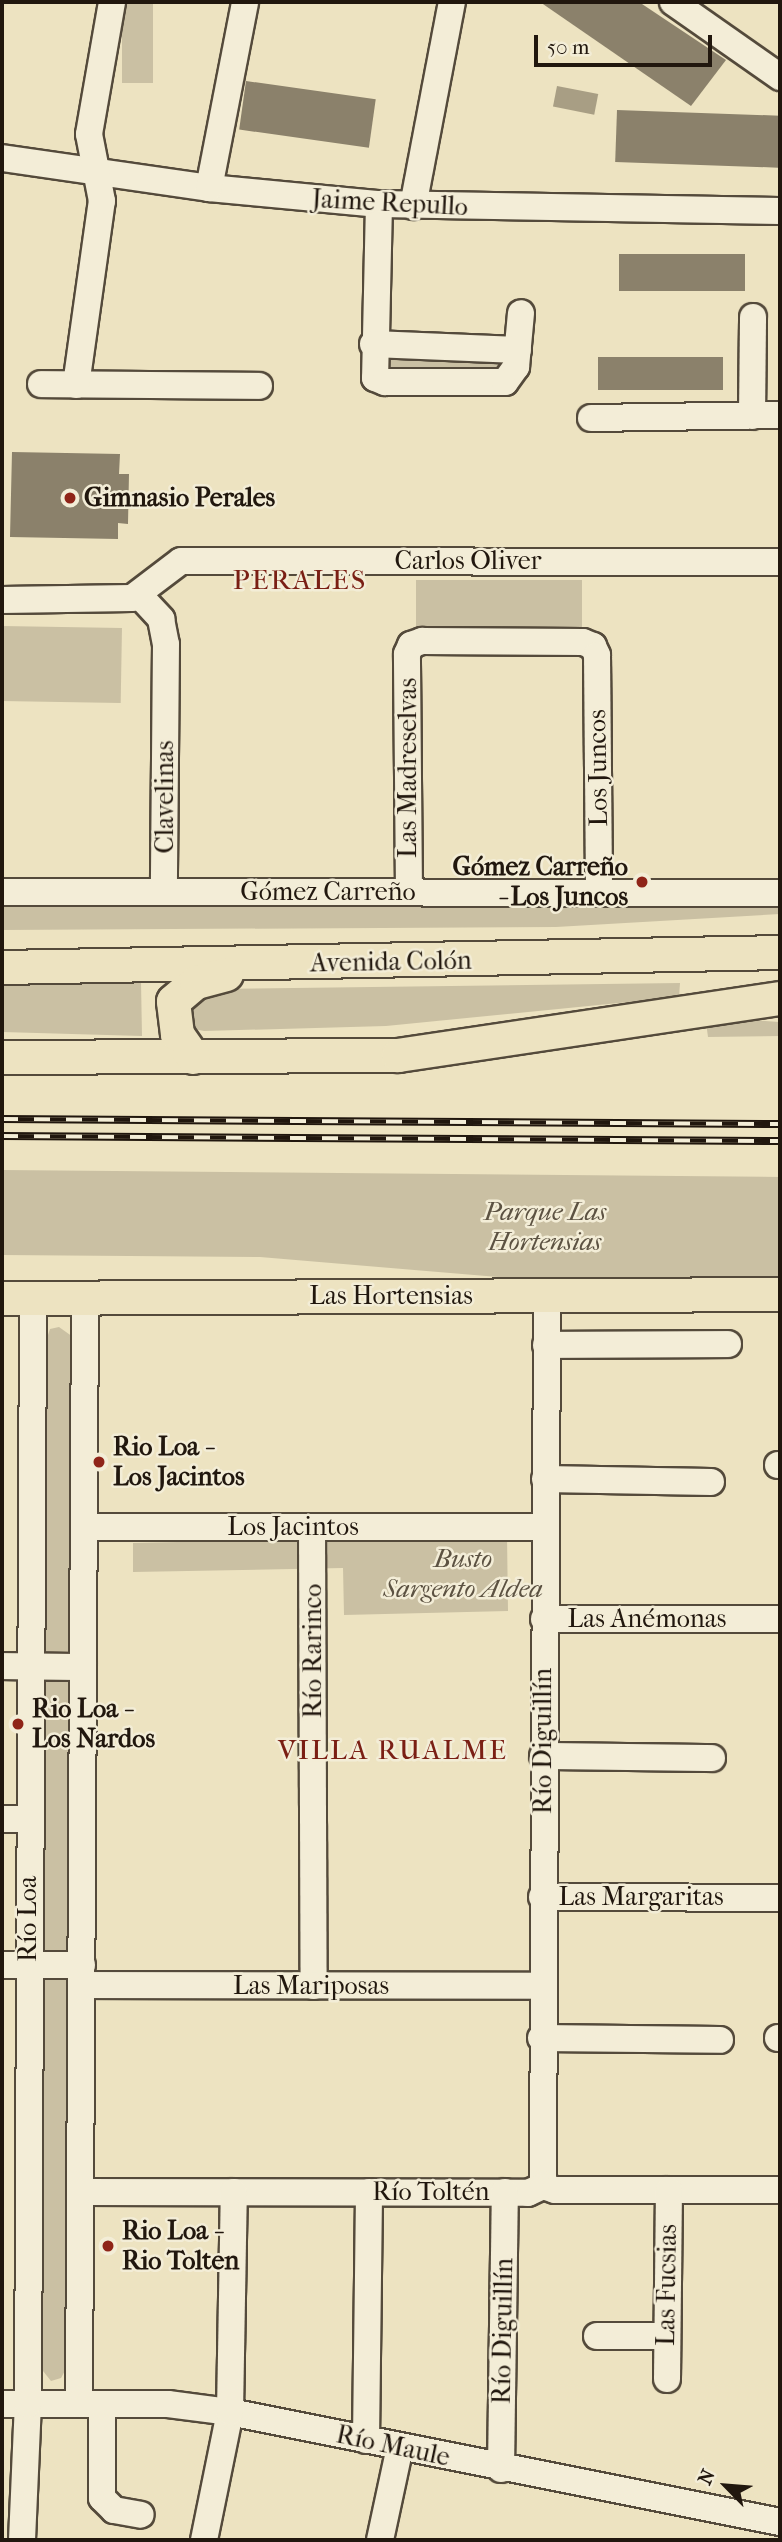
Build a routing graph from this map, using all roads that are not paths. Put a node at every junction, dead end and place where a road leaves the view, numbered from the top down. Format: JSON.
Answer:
{"nodes":[{"id":1,"x":112,"y":2,"type":"edge"},
{"id":2,"x":245,"y":2,"type":"edge"},
{"id":3,"x":452,"y":2,"type":"edge"},
{"id":4,"x":673,"y":2,"type":"edge"},
{"id":5,"x":780,"y":77,"type":"edge"},
{"id":6,"x":2,"y":158,"type":"edge"},
{"id":7,"x":96,"y":173,"type":"junction"},
{"id":8,"x":209,"y":188,"type":"junction"},
{"id":9,"x":379,"y":204,"type":"junction"},
{"id":10,"x":413,"y":206,"type":"junction"},
{"id":11,"x":780,"y":211,"type":"edge"},
{"id":12,"x":521,"y":313,"type":"dead end"},
{"id":13,"x":753,"y":317,"type":"dead end"},
{"id":14,"x":373,"y":344,"type":"junction"},
{"id":15,"x":517,"y":350,"type":"junction"},
{"id":16,"x":41,"y":384,"type":"dead end"},
{"id":17,"x":76,"y":385,"type":"junction"},
{"id":18,"x":259,"y":386,"type":"dead end"},
{"id":19,"x":751,"y":415,"type":"junction"},
{"id":20,"x":780,"y":415,"type":"edge"},
{"id":21,"x":591,"y":418,"type":"dead end"},
{"id":22,"x":780,"y":562,"type":"edge"},
{"id":23,"x":139,"y":595,"type":"junction"},
{"id":24,"x":2,"y":600,"type":"edge"},
{"id":25,"x":593,"y":646,"type":"joint"},
{"id":26,"x":2,"y":892,"type":"edge"},
{"id":27,"x":164,"y":892,"type":"junction"},
{"id":28,"x":409,"y":892,"type":"junction"},
{"id":29,"x":599,"y":892,"type":"junction"},
{"id":30,"x":780,"y":893,"type":"edge"},
{"id":31,"x":780,"y":952,"type":"edge"},
{"id":32,"x":271,"y":964,"type":"junction"},
{"id":33,"x":2,"y":969,"type":"edge"},
{"id":34,"x":780,"y":998,"type":"edge"},
{"id":35,"x":2,"y":1057,"type":"edge"},
{"id":36,"x":192,"y":1057,"type":"junction"},
{"id":37,"x":780,"y":1294,"type":"edge"},
{"id":38,"x":547,"y":1295,"type":"junction"},
{"id":39,"x":17,"y":1298,"type":"edge"},
{"id":40,"x":85,"y":1298,"type":"junction"},
{"id":41,"x":728,"y":1344,"type":"dead end"},
{"id":42,"x":546,"y":1345,"type":"junction"},
{"id":43,"x":545,"y":1479,"type":"junction"},
{"id":44,"x":711,"y":1482,"type":"dead end"},
{"id":45,"x":84,"y":1527,"type":"junction"},
{"id":46,"x":312,"y":1527,"type":"junction"},
{"id":47,"x":545,"y":1527,"type":"junction"},
{"id":48,"x":544,"y":1619,"type":"junction"},
{"id":49,"x":780,"y":1619,"type":"edge"},
{"id":50,"x":2,"y":1666,"type":"edge"},
{"id":51,"x":30,"y":1666,"type":"junction"},
{"id":52,"x":83,"y":1667,"type":"junction"},
{"id":53,"x":543,"y":1756,"type":"junction"},
{"id":54,"x":712,"y":1758,"type":"dead end"},
{"id":55,"x":2,"y":1819,"type":"edge"},
{"id":56,"x":29,"y":1819,"type":"junction"},
{"id":57,"x":542,"y":1897,"type":"junction"},
{"id":58,"x":780,"y":1898,"type":"edge"},
{"id":59,"x":15,"y":1965,"type":"edge"},
{"id":60,"x":82,"y":1975,"type":"junction"},
{"id":61,"x":314,"y":1986,"type":"junction"},
{"id":62,"x":541,"y":1986,"type":"junction"},
{"id":63,"x":541,"y":2038,"type":"junction"},
{"id":64,"x":720,"y":2040,"type":"dead end"},
{"id":65,"x":543,"y":2186,"type":"junction"},
{"id":66,"x":668,"y":2190,"type":"junction"},
{"id":67,"x":780,"y":2190,"type":"edge"},
{"id":68,"x":80,"y":2192,"type":"junction"},
{"id":69,"x":234,"y":2192,"type":"junction"},
{"id":70,"x":369,"y":2192,"type":"junction"},
{"id":71,"x":505,"y":2192,"type":"junction"},
{"id":72,"x":597,"y":2336,"type":"dead end"},
{"id":73,"x":664,"y":2336,"type":"junction"},
{"id":74,"x":667,"y":2379,"type":"dead end"},
{"id":75,"x":15,"y":2404,"type":"edge"},
{"id":76,"x":91,"y":2404,"type":"junction"},
{"id":77,"x":230,"y":2412,"type":"junction"},
{"id":78,"x":366,"y":2440,"type":"junction"},
{"id":79,"x":400,"y":2447,"type":"junction"},
{"id":80,"x":501,"y":2469,"type":"junction"},
{"id":81,"x":141,"y":2515,"type":"dead end"},
{"id":82,"x":780,"y":2522,"type":"edge"},
{"id":83,"x":22,"y":2540,"type":"edge"},
{"id":84,"x":204,"y":2540,"type":"edge"},
{"id":85,"x":380,"y":2540,"type":"edge"}],
"edges":[{"from":1,"to":7,"type":"street"},
{"from":2,"to":8,"type":"street"},
{"from":3,"to":10,"type":"street"},
{"from":4,"to":5,"type":"street"},
{"from":6,"to":7,"type":"street","name":"Jaime Repullo"},
{"from":7,"to":8,"type":"street","name":"Jaime Repullo"},
{"from":7,"to":17,"type":"street"},
{"from":8,"to":9,"type":"street","name":"Jaime Repullo"},
{"from":9,"to":10,"type":"street","name":"Jaime Repullo"},
{"from":9,"to":14,"type":"street"},
{"from":10,"to":11,"type":"street","name":"Jaime Repullo"},
{"from":12,"to":15,"type":"street"},
{"from":13,"to":19,"type":"street"},
{"from":14,"to":15,"type":"street"},
{"from":14,"to":15,"type":"street"},
{"from":16,"to":17,"type":"street"},
{"from":17,"to":18,"type":"street"},
{"from":19,"to":20,"type":"street"},
{"from":19,"to":21,"type":"street"},
{"from":22,"to":23,"type":"street","name":"Carlos Oliver"},
{"from":23,"to":24,"type":"street"},
{"from":23,"to":27,"type":"street","name":"Clavelinas"},
{"from":25,"to":28,"type":"street","name":"Las Madreselvas"},
{"from":25,"to":29,"type":"street","name":"Los Juncos"},
{"from":26,"to":27,"type":"street","name":"Gómez Carreño"},
{"from":27,"to":28,"type":"street","name":"Gómez Carreño"},
{"from":28,"to":29,"type":"street","name":"Gómez Carreño"},
{"from":29,"to":30,"type":"street","name":"Gómez Carreño"},
{"from":31,"to":32,"type":"main road","name":"Avenida Colón"},
{"from":32,"to":33,"type":"main road","name":"Avenida Colón"},
{"from":32,"to":36,"type":"main road"},
{"from":34,"to":36,"type":"main road"},
{"from":35,"to":36,"type":"main road"},
{"from":37,"to":38,"type":"main road","name":"Las Hortensias"},
{"from":38,"to":40,"type":"main road","name":"Las Hortensias"},
{"from":38,"to":42,"type":"street","name":"Río Diguillín"},
{"from":39,"to":40,"type":"main road","name":"Las Hortensias"},
{"from":39,"to":51,"type":"street","name":"Río Loa"},
{"from":40,"to":45,"type":"street","name":"Río Loa"},
{"from":41,"to":42,"type":"street"},
{"from":42,"to":43,"type":"street","name":"Río Diguillín"},
{"from":43,"to":44,"type":"street"},
{"from":43,"to":47,"type":"street","name":"Río Diguillín"},
{"from":45,"to":46,"type":"street","name":"Los Jacintos"},
{"from":45,"to":52,"type":"street","name":"Río Loa"},
{"from":46,"to":47,"type":"street","name":"Los Jacintos"},
{"from":46,"to":61,"type":"street","name":"Río Rarinco"},
{"from":47,"to":48,"type":"street","name":"Río Diguillín"},
{"from":48,"to":49,"type":"street","name":"Las Anémonas"},
{"from":48,"to":53,"type":"street","name":"Río Diguillín"},
{"from":50,"to":51,"type":"street"},
{"from":51,"to":52,"type":"street"},
{"from":51,"to":56,"type":"street","name":"Río Loa"},
{"from":52,"to":60,"type":"street","name":"Río Loa"},
{"from":53,"to":54,"type":"street"},
{"from":53,"to":57,"type":"street","name":"Río Diguillín"},
{"from":55,"to":56,"type":"street"},
{"from":56,"to":59,"type":"street","name":"Río Loa"},
{"from":57,"to":58,"type":"street","name":"Las Margaritas"},
{"from":57,"to":62,"type":"street","name":"Río Diguillín"},
{"from":59,"to":60,"type":"street"},
{"from":59,"to":75,"type":"street","name":"Río Loa"},
{"from":60,"to":61,"type":"street","name":"Las Mariposas"},
{"from":60,"to":68,"type":"street","name":"Río Loa"},
{"from":61,"to":62,"type":"street","name":"Las Mariposas"},
{"from":62,"to":63,"type":"street","name":"Río Diguillín"},
{"from":63,"to":64,"type":"street"},
{"from":63,"to":65,"type":"street","name":"Río Diguillín"},
{"from":65,"to":66,"type":"street","name":"Río Toltén"},
{"from":65,"to":71,"type":"street","name":"Río Toltén"},
{"from":66,"to":67,"type":"street","name":"Río Toltén"},
{"from":66,"to":73,"type":"street","name":"Las Fucsias"},
{"from":68,"to":69,"type":"street","name":"Río Toltén"},
{"from":68,"to":76,"type":"street","name":"Río Loa"},
{"from":69,"to":70,"type":"street","name":"Río Toltén"},
{"from":69,"to":77,"type":"street"},
{"from":70,"to":71,"type":"street","name":"Río Toltén"},
{"from":70,"to":78,"type":"street"},
{"from":71,"to":80,"type":"street","name":"Río Diguillín"},
{"from":72,"to":73,"type":"street"},
{"from":73,"to":74,"type":"street","name":"Las Fucsias"},
{"from":75,"to":76,"type":"street","name":"Río Maule"},
{"from":75,"to":83,"type":"street","name":"Río Loa"},
{"from":76,"to":77,"type":"street","name":"Río Maule"},
{"from":76,"to":81,"type":"street","name":"Río Loa"},
{"from":77,"to":78,"type":"street","name":"Río Maule"},
{"from":77,"to":84,"type":"street"},
{"from":78,"to":79,"type":"street","name":"Río Maule"},
{"from":79,"to":80,"type":"street","name":"Río Maule"},
{"from":79,"to":85,"type":"street"},
{"from":80,"to":82,"type":"street","name":"Río Maule"}]}
